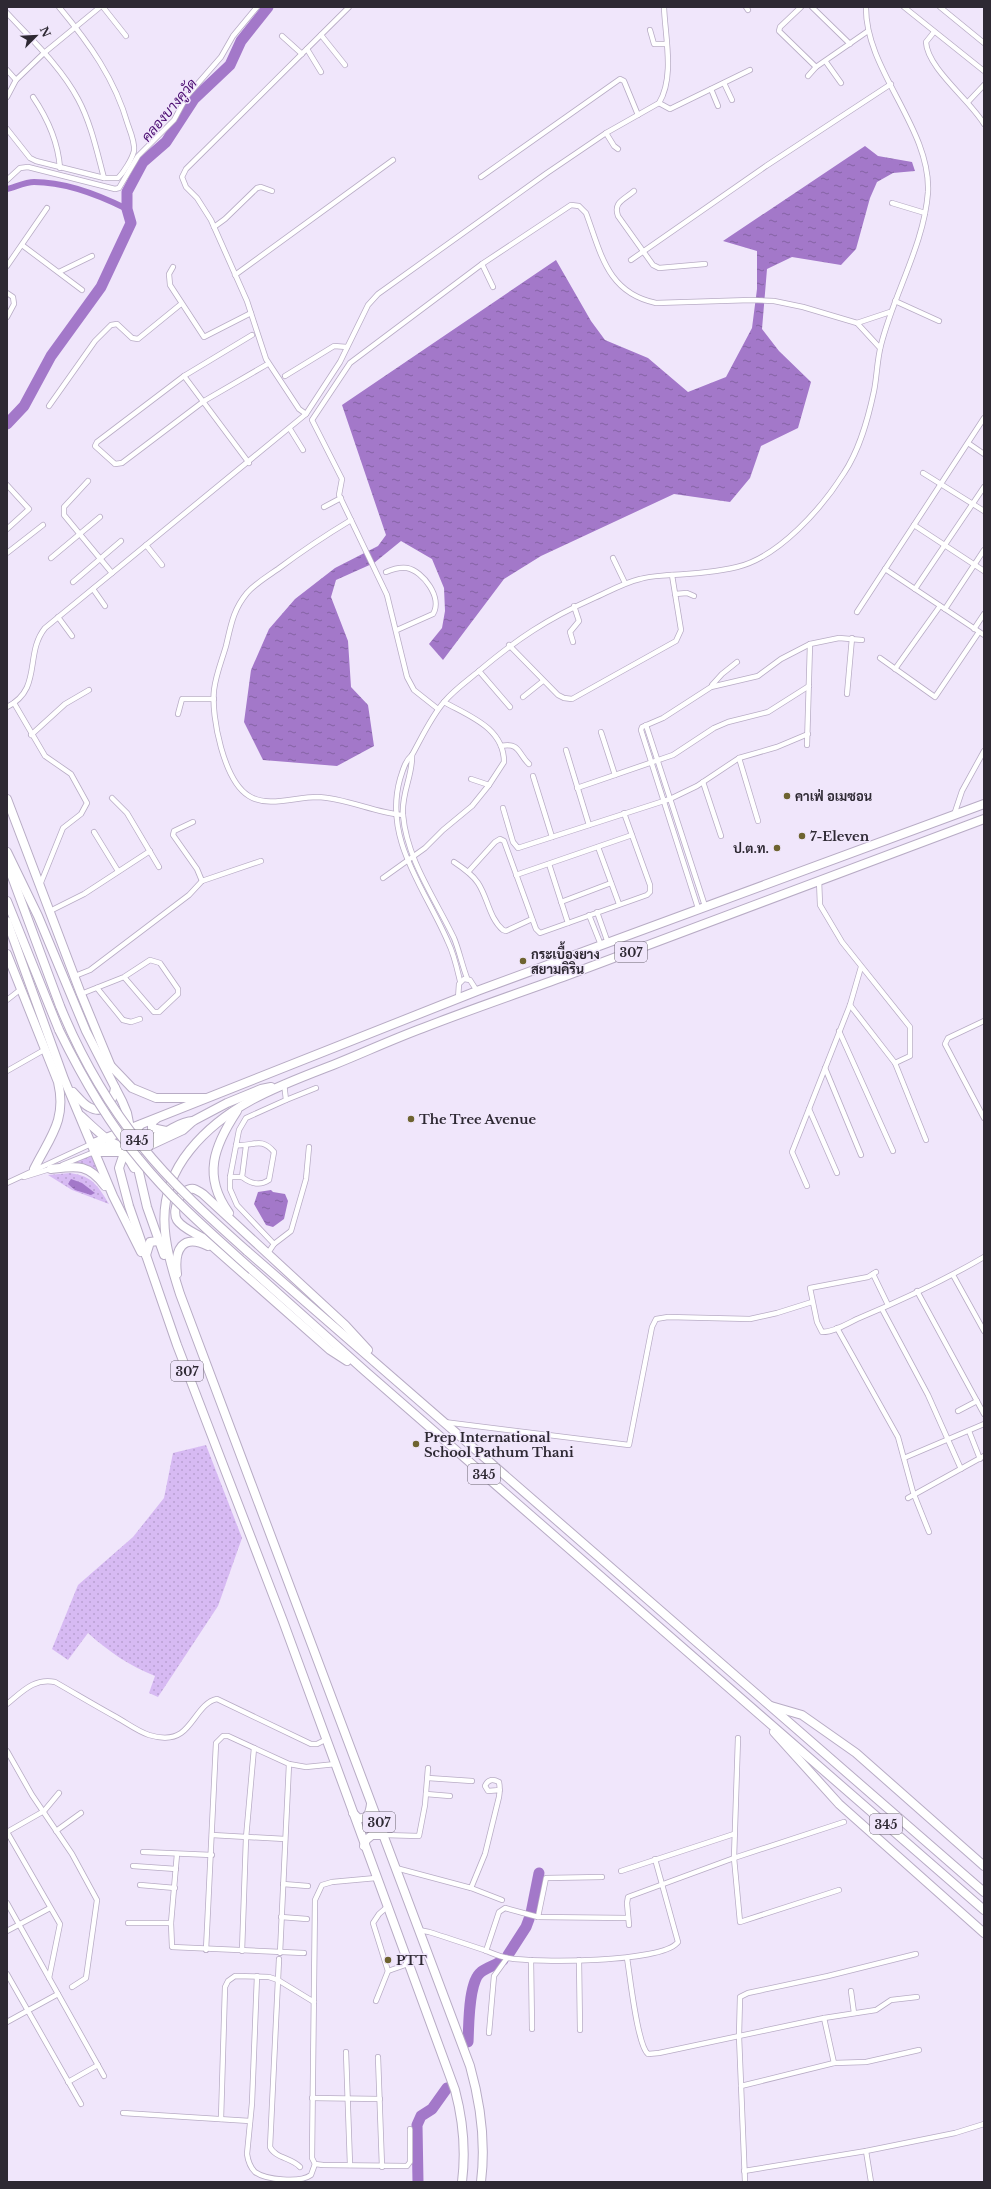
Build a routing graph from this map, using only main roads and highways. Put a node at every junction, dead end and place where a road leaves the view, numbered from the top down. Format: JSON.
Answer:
{"nodes":[{"id":1,"x":7,"y":799,"type":"edge"},
{"id":2,"x":984,"y":804,"type":"edge"},
{"id":3,"x":984,"y":819,"type":"edge"},
{"id":4,"x":867,"y":847,"type":"junction"},
{"id":5,"x":7,"y":852,"type":"edge"},
{"id":6,"x":872,"y":860,"type":"junction"},
{"id":7,"x":7,"y":863,"type":"edge"},
{"id":8,"x":7,"y":901,"type":"edge"},
{"id":9,"x":7,"y":921,"type":"edge"},
{"id":10,"x":7,"y":954,"type":"edge"},
{"id":11,"x":27,"y":979,"type":"junction"},
{"id":12,"x":86,"y":1031,"type":"junction"},
{"id":13,"x":39,"y":1036,"type":"junction"},
{"id":14,"x":52,"y":1069,"type":"junction"},
{"id":15,"x":112,"y":1069,"type":"junction"},
{"id":16,"x":65,"y":1082,"type":"junction"},
{"id":17,"x":281,"y":1085,"type":"junction"},
{"id":18,"x":115,"y":1087,"type":"junction"},
{"id":19,"x":207,"y":1098,"type":"junction"},
{"id":20,"x":240,"y":1107,"type":"junction"},
{"id":21,"x":80,"y":1114,"type":"junction"},
{"id":22,"x":156,"y":1119,"type":"junction"},
{"id":23,"x":194,"y":1121,"type":"junction"},
{"id":24,"x":166,"y":1131,"type":"junction"},
{"id":25,"x":131,"y":1133,"type":"junction"},
{"id":26,"x":106,"y":1138,"type":"junction"},
{"id":27,"x":100,"y":1145,"type":"junction"},
{"id":28,"x":92,"y":1148,"type":"junction"},
{"id":29,"x":129,"y":1150,"type":"junction"},
{"id":30,"x":34,"y":1169,"type":"road end"},
{"id":31,"x":51,"y":1169,"type":"road end"},
{"id":32,"x":113,"y":1196,"type":"junction"},
{"id":33,"x":234,"y":1221,"type":"junction"},
{"id":34,"x":158,"y":1241,"type":"junction"},
{"id":35,"x":214,"y":1249,"type":"junction"},
{"id":36,"x":146,"y":1256,"type":"junction"},
{"id":37,"x":151,"y":1270,"type":"junction"},
{"id":38,"x":180,"y":1294,"type":"junction"},
{"id":39,"x":365,"y":1371,"type":"junction"},
{"id":40,"x":391,"y":1377,"type":"junction"},
{"id":41,"x":770,"y":1706,"type":"junction"},
{"id":42,"x":785,"y":1741,"type":"junction"},
{"id":43,"x":371,"y":1804,"type":"junction"},
{"id":44,"x":353,"y":1813,"type":"junction"},
{"id":45,"x":384,"y":1835,"type":"junction"},
{"id":46,"x":364,"y":1846,"type":"junction"},
{"id":47,"x":984,"y":1866,"type":"edge"},
{"id":48,"x":984,"y":1892,"type":"edge"},
{"id":49,"x":984,"y":1910,"type":"edge"},
{"id":50,"x":984,"y":1933,"type":"edge"},
{"id":51,"x":462,"y":2182,"type":"edge"},
{"id":52,"x":481,"y":2182,"type":"edge"}],
"edges":[{"from":1,"to":15,"type":"main road"},
{"from":2,"to":4,"type":"main road","number":"307"},
{"from":3,"to":6,"type":"main road","number":"307"},
{"from":4,"to":6,"type":"main road"},
{"from":4,"to":19,"type":"main road","number":"307"},
{"from":5,"to":12,"type":"main road","number":"345"},
{"from":6,"to":17,"type":"main road","number":"307"},
{"from":7,"to":40,"type":"main road","number":"345","bridge":true},
{"from":8,"to":39,"type":"main road","number":"345","bridge":true},
{"from":9,"to":11,"type":"main road"},
{"from":10,"to":13,"type":"main road"},
{"from":11,"to":13,"type":"main road"},
{"from":11,"to":16,"type":"main road"},
{"from":12,"to":15,"type":"main road"},
{"from":12,"to":18,"type":"main road","number":"345"},
{"from":13,"to":14,"type":"main road"},
{"from":14,"to":16,"type":"main road"},
{"from":14,"to":30,"type":"main road"},
{"from":15,"to":19,"type":"main road"},
{"from":16,"to":18,"type":"main road"},
{"from":16,"to":21,"type":"main road"},
{"from":17,"to":20,"type":"main road"},
{"from":17,"to":23,"type":"main road","number":"307"},
{"from":18,"to":25,"type":"main road","number":"345"},
{"from":18,"to":26,"type":"main road"},
{"from":19,"to":22,"type":"main road","number":"307"},
{"from":20,"to":33,"type":"main road"},
{"from":20,"to":38,"type":"main road"},
{"from":21,"to":26,"type":"main road"},
{"from":21,"to":28,"type":"main road"},
{"from":22,"to":24,"type":"main road"},
{"from":22,"to":25,"type":"main road","number":"307"},
{"from":23,"to":24,"type":"main road"},
{"from":23,"to":29,"type":"main road","number":"307"},
{"from":24,"to":29,"type":"main road"},
{"from":25,"to":26,"type":"main road"},
{"from":25,"to":29,"type":"main road"},
{"from":26,"to":27,"type":"main road"},
{"from":26,"to":28,"type":"main road"},
{"from":26,"to":29,"type":"main road"},
{"from":27,"to":28,"type":"main road"},
{"from":27,"to":29,"type":"main road"},
{"from":28,"to":29,"type":"main road","number":"307"},
{"from":28,"to":32,"type":"main road","number":"307"},
{"from":29,"to":34,"type":"main road","number":"307"},
{"from":29,"to":36,"type":"main road"},
{"from":31,"to":32,"type":"main road"},
{"from":32,"to":37,"type":"main road","number":"307"},
{"from":33,"to":35,"type":"main road"},
{"from":33,"to":40,"type":"main road"},
{"from":34,"to":36,"type":"main road"},
{"from":34,"to":38,"type":"main road","number":"307"},
{"from":35,"to":38,"type":"main road"},
{"from":35,"to":39,"type":"main road"},
{"from":36,"to":37,"type":"main road"},
{"from":37,"to":44,"type":"main road","number":"307"},
{"from":38,"to":43,"type":"main road","number":"307"},
{"from":39,"to":42,"type":"main road","number":"345"},
{"from":40,"to":41,"type":"main road","number":"345"},
{"from":41,"to":47,"type":"main road"},
{"from":41,"to":48,"type":"main road","number":"345"},
{"from":42,"to":49,"type":"main road","number":"345"},
{"from":42,"to":50,"type":"main road"},
{"from":43,"to":44,"type":"main road"},
{"from":43,"to":45,"type":"main road","number":"307"},
{"from":44,"to":46,"type":"main road","number":"307"},
{"from":45,"to":46,"type":"main road"},
{"from":45,"to":52,"type":"main road","number":"307"},
{"from":46,"to":51,"type":"main road","number":"307"}]}
